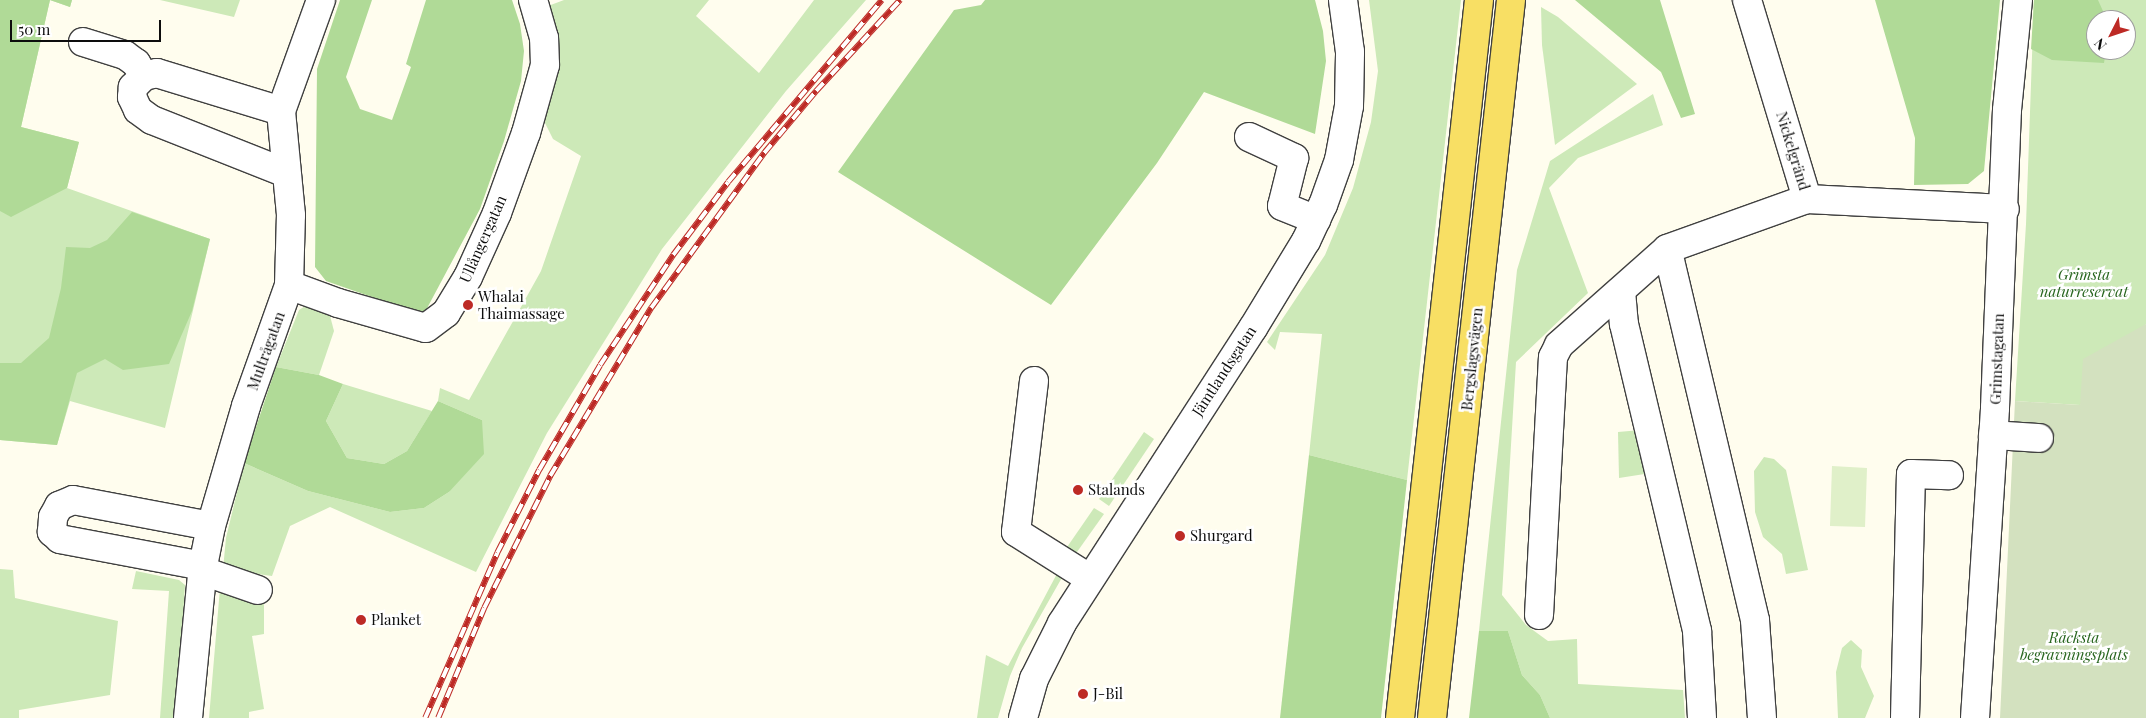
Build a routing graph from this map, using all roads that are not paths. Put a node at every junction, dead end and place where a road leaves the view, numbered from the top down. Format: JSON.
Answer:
{"nodes":[{"id":1,"x":321,"y":0,"type":"edge"},
{"id":2,"x":533,"y":0,"type":"edge"},
{"id":3,"x":1343,"y":0,"type":"edge"},
{"id":4,"x":1479,"y":0,"type":"edge"},
{"id":5,"x":1511,"y":0,"type":"edge"},
{"id":6,"x":1747,"y":0,"type":"edge"},
{"id":7,"x":2018,"y":0,"type":"edge"},
{"id":8,"x":83,"y":42,"type":"dead end"},
{"id":9,"x":144,"y":76,"type":"junction"},
{"id":10,"x":281,"y":111,"type":"junction"},
{"id":11,"x":1249,"y":137,"type":"dead end"},
{"id":12,"x":286,"y":173,"type":"junction"},
{"id":13,"x":1807,"y":199,"type":"junction"},
{"id":14,"x":2005,"y":209,"type":"junction"},
{"id":15,"x":1316,"y":220,"type":"junction"},
{"id":16,"x":1667,"y":249,"type":"junction"},
{"id":17,"x":289,"y":285,"type":"junction"},
{"id":18,"x":1621,"y":291,"type":"junction"},
{"id":19,"x":1034,"y":381,"type":"dead end"},
{"id":20,"x":1993,"y":435,"type":"junction"},
{"id":21,"x":2039,"y":438,"type":"dead end"},
{"id":22,"x":1949,"y":475,"type":"dead end"},
{"id":23,"x":211,"y":526,"type":"junction"},
{"id":24,"x":203,"y":569,"type":"junction"},
{"id":25,"x":1090,"y":578,"type":"junction"},
{"id":26,"x":258,"y":590,"type":"dead end"},
{"id":27,"x":1539,"y":615,"type":"dead end"},
{"id":28,"x":188,"y":718,"type":"edge"},
{"id":29,"x":1023,"y":718,"type":"edge"},
{"id":30,"x":1400,"y":718,"type":"edge"},
{"id":31,"x":1432,"y":718,"type":"edge"},
{"id":32,"x":1702,"y":718,"type":"edge"},
{"id":33,"x":1762,"y":718,"type":"edge"},
{"id":34,"x":1905,"y":718,"type":"edge"},
{"id":35,"x":1975,"y":718,"type":"edge"}],
"edges":[{"from":1,"to":10,"type":"street","name":"Multrågatan"},
{"from":2,"to":17,"type":"street","name":"Ullångergatan"},
{"from":3,"to":15,"type":"street","name":"Jämtlandsgatan"},
{"from":4,"to":30,"type":"main road"},
{"from":5,"to":31,"type":"main road","name":"Bergslagsvägen"},
{"from":6,"to":13,"type":"street","name":"Nickelgränd"},
{"from":7,"to":14,"type":"street","name":"Grimstagatan"},
{"from":8,"to":9,"type":"street"},
{"from":9,"to":10,"type":"street"},
{"from":9,"to":12,"type":"street"},
{"from":10,"to":12,"type":"street","name":"Multrågatan"},
{"from":11,"to":15,"type":"street"},
{"from":12,"to":17,"type":"street","name":"Multrågatan"},
{"from":13,"to":14,"type":"street","name":"Nickelgränd"},
{"from":13,"to":16,"type":"street"},
{"from":14,"to":20,"type":"street","name":"Grimstagatan"},
{"from":15,"to":25,"type":"street","name":"Jämtlandsgatan"},
{"from":16,"to":18,"type":"street"},
{"from":16,"to":33,"type":"street"},
{"from":17,"to":23,"type":"street","name":"Multrågatan"},
{"from":18,"to":27,"type":"street"},
{"from":18,"to":32,"type":"street"},
{"from":19,"to":25,"type":"street"},
{"from":20,"to":21,"type":"street"},
{"from":20,"to":35,"type":"street","name":"Grimstagatan"},
{"from":22,"to":34,"type":"street"},
{"from":23,"to":24,"type":"street","name":"Multrågatan"},
{"from":23,"to":24,"type":"street"},
{"from":24,"to":26,"type":"street"},
{"from":24,"to":28,"type":"street","name":"Multrågatan"},
{"from":25,"to":29,"type":"street","name":"Jämtlandsgatan"}]}
